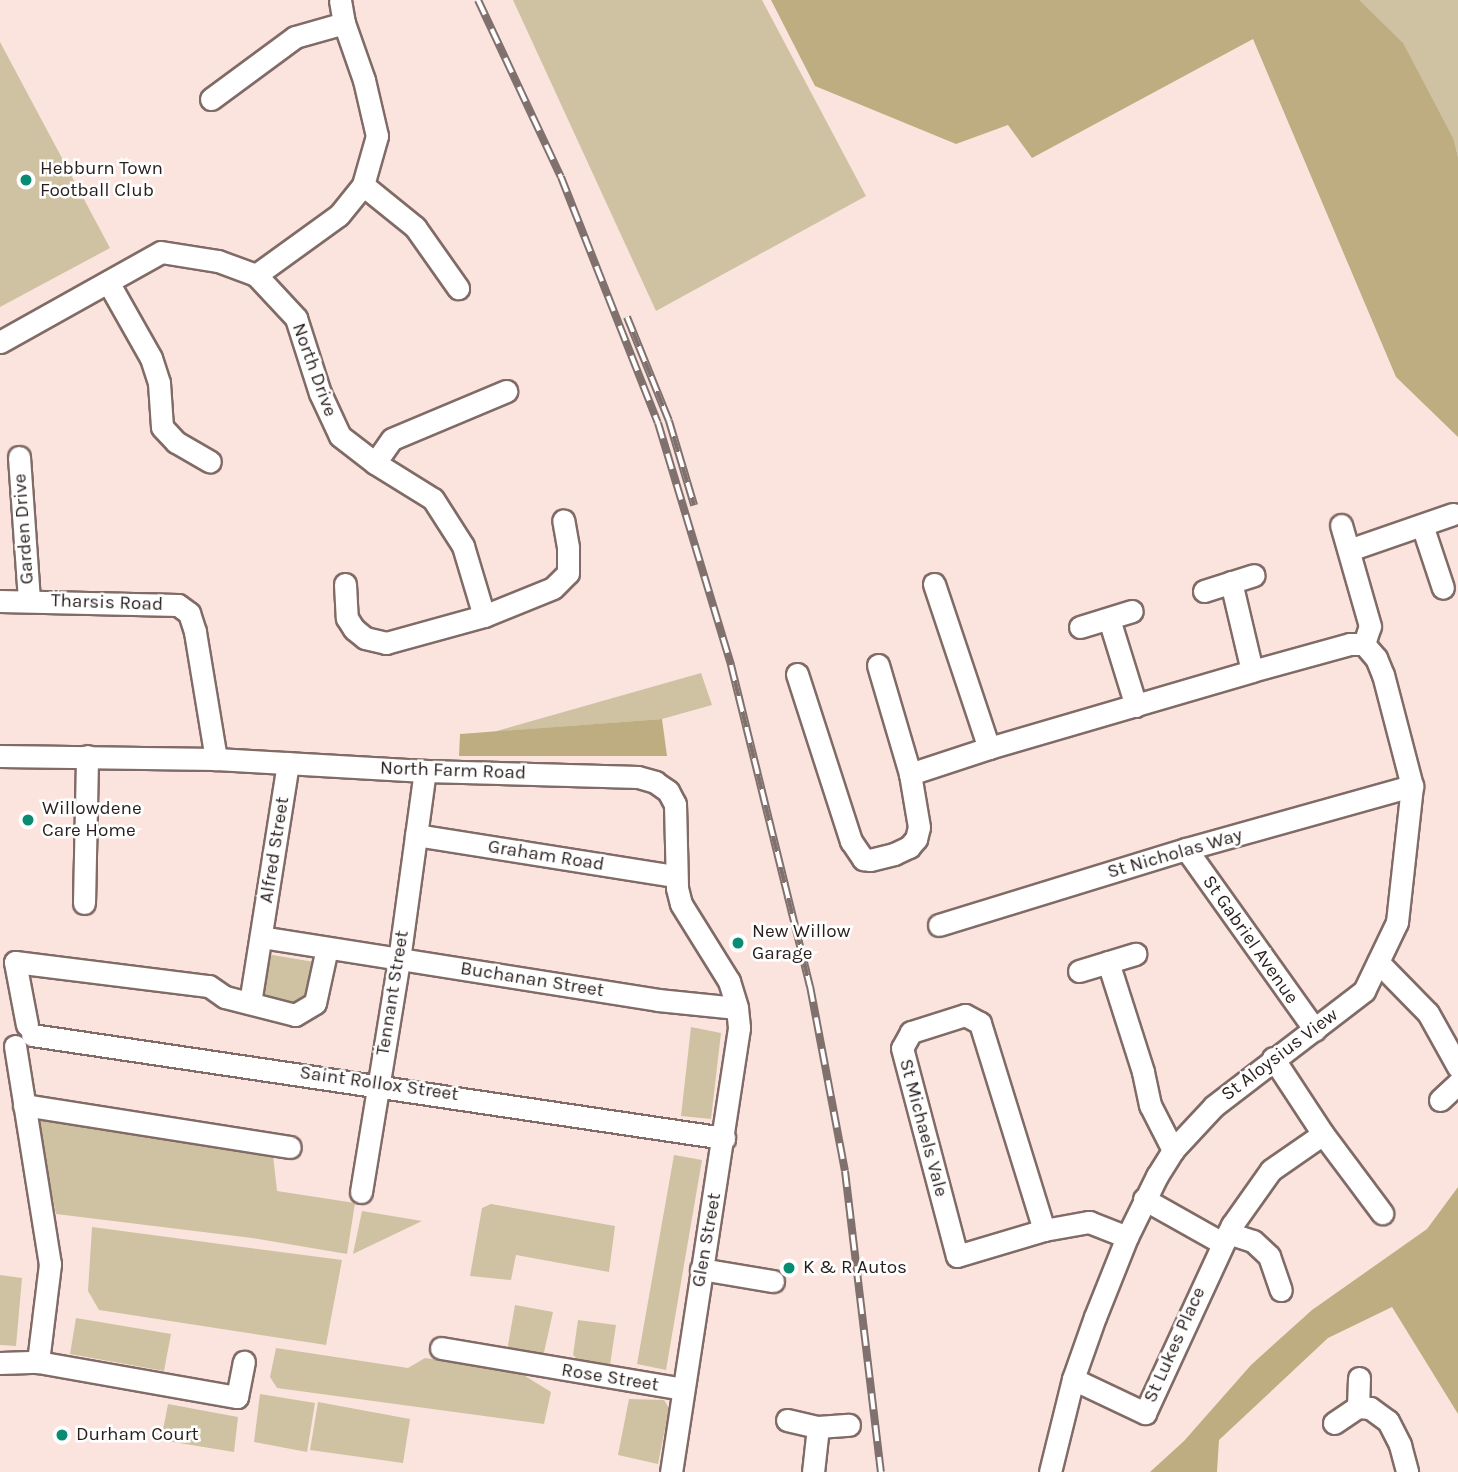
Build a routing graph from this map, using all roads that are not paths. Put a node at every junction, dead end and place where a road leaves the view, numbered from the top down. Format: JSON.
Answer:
{"nodes":[{"id":1,"x":340,"y":0,"type":"edge"},
{"id":2,"x":344,"y":23,"type":"junction"},
{"id":3,"x":211,"y":99,"type":"dead end"},
{"id":4,"x":363,"y":185,"type":"junction"},
{"id":5,"x":256,"y":275,"type":"junction"},
{"id":6,"x":108,"y":282,"type":"junction"},
{"id":7,"x":458,"y":288,"type":"dead end"},
{"id":8,"x":0,"y":342,"type":"edge"},
{"id":9,"x":506,"y":391,"type":"dead end"},
{"id":10,"x":19,"y":457,"type":"dead end"},
{"id":11,"x":210,"y":462,"type":"dead end"},
{"id":12,"x":375,"y":463,"type":"junction"},
{"id":13,"x":1453,"y":514,"type":"dead end"},
{"id":14,"x":563,"y":520,"type":"dead end"},
{"id":15,"x":1341,"y":525,"type":"dead end"},
{"id":16,"x":1422,"y":525,"type":"junction"},
{"id":17,"x":1349,"y":550,"type":"junction"},
{"id":18,"x":1254,"y":575,"type":"dead end"},
{"id":19,"x":1231,"y":582,"type":"junction"},
{"id":20,"x":345,"y":584,"type":"dead end"},
{"id":21,"x":934,"y":584,"type":"dead end"},
{"id":22,"x":1443,"y":588,"type":"dead end"},
{"id":23,"x":1204,"y":591,"type":"dead end"},
{"id":24,"x":29,"y":600,"type":"junction"},
{"id":25,"x":0,"y":601,"type":"edge"},
{"id":26,"x":1132,"y":611,"type":"dead end"},
{"id":27,"x":484,"y":616,"type":"junction"},
{"id":28,"x":1109,"y":619,"type":"junction"},
{"id":29,"x":1080,"y":627,"type":"dead end"},
{"id":30,"x":1367,"y":635,"type":"junction"},
{"id":31,"x":878,"y":665,"type":"dead end"},
{"id":32,"x":1252,"y":671,"type":"junction"},
{"id":33,"x":797,"y":674,"type":"dead end"},
{"id":34,"x":1136,"y":706,"type":"junction"},
{"id":35,"x":989,"y":748,"type":"junction"},
{"id":36,"x":0,"y":756,"type":"edge"},
{"id":37,"x":87,"y":756,"type":"junction"},
{"id":38,"x":216,"y":759,"type":"junction"},
{"id":39,"x":288,"y":763,"type":"junction"},
{"id":40,"x":425,"y":771,"type":"junction"},
{"id":41,"x":911,"y":774,"type":"junction"},
{"id":42,"x":1412,"y":786,"type":"junction"},
{"id":43,"x":416,"y":835,"type":"junction"},
{"id":44,"x":1186,"y":849,"type":"junction"},
{"id":45,"x":676,"y":876,"type":"junction"},
{"id":46,"x":85,"y":903,"type":"dead end"},
{"id":47,"x":939,"y":925,"type":"dead end"},
{"id":48,"x":261,"y":937,"type":"junction"},
{"id":49,"x":327,"y":948,"type":"junction"},
{"id":50,"x":1135,"y":954,"type":"dead end"},
{"id":51,"x":399,"y":960,"type":"junction"},
{"id":52,"x":1108,"y":962,"type":"junction"},
{"id":53,"x":1378,"y":962,"type":"junction"},
{"id":54,"x":1079,"y":971,"type":"dead end"},
{"id":55,"x":250,"y":1003,"type":"junction"},
{"id":56,"x":737,"y":1008,"type":"junction"},
{"id":57,"x":1315,"y":1030,"type":"junction"},
{"id":58,"x":25,"y":1035,"type":"junction"},
{"id":59,"x":1273,"y":1058,"type":"junction"},
{"id":60,"x":1458,"y":1067,"type":"edge"},
{"id":61,"x":1458,"y":1083,"type":"edge"},
{"id":62,"x":379,"y":1085,"type":"junction"},
{"id":63,"x":1440,"y":1100,"type":"dead end"},
{"id":64,"x":24,"y":1105,"type":"junction"},
{"id":65,"x":1323,"y":1134,"type":"junction"},
{"id":66,"x":724,"y":1138,"type":"junction"},
{"id":67,"x":290,"y":1147,"type":"dead end"},
{"id":68,"x":1173,"y":1150,"type":"junction"},
{"id":69,"x":361,"y":1192,"type":"dead end"},
{"id":70,"x":1144,"y":1199,"type":"junction"},
{"id":71,"x":1382,"y":1213,"type":"dead end"},
{"id":72,"x":1044,"y":1230,"type":"junction"},
{"id":73,"x":1127,"y":1237,"type":"junction"},
{"id":74,"x":1225,"y":1238,"type":"junction"},
{"id":75,"x":701,"y":1269,"type":"junction"},
{"id":76,"x":774,"y":1281,"type":"dead end"},
{"id":77,"x":1281,"y":1290,"type":"dead end"},
{"id":78,"x":441,"y":1348,"type":"dead end"},
{"id":79,"x":38,"y":1362,"type":"junction"},
{"id":80,"x":244,"y":1362,"type":"dead end"},
{"id":81,"x":0,"y":1363,"type":"edge"},
{"id":82,"x":1359,"y":1378,"type":"dead end"},
{"id":83,"x":1073,"y":1379,"type":"junction"},
{"id":84,"x":683,"y":1389,"type":"junction"},
{"id":85,"x":1358,"y":1407,"type":"junction"},
{"id":86,"x":787,"y":1420,"type":"dead end"},
{"id":87,"x":1334,"y":1423,"type":"dead end"},
{"id":88,"x":849,"y":1425,"type":"dead end"},
{"id":89,"x":818,"y":1437,"type":"junction"},
{"id":90,"x":671,"y":1472,"type":"edge"},
{"id":91,"x":813,"y":1472,"type":"edge"},
{"id":92,"x":1050,"y":1472,"type":"edge"},
{"id":93,"x":1407,"y":1472,"type":"edge"}],
"edges":[{"from":1,"to":2,"type":"street"},
{"from":2,"to":3,"type":"street"},
{"from":2,"to":4,"type":"street"},
{"from":4,"to":5,"type":"street"},
{"from":4,"to":7,"type":"street"},
{"from":5,"to":6,"type":"street","name":"North Drive"},
{"from":5,"to":12,"type":"street","name":"North Drive"},
{"from":6,"to":8,"type":"street","name":"North Drive"},
{"from":6,"to":11,"type":"street"},
{"from":9,"to":12,"type":"street"},
{"from":10,"to":24,"type":"street","name":"Garden Drive"},
{"from":12,"to":27,"type":"street","name":"North Drive"},
{"from":13,"to":16,"type":"street"},
{"from":14,"to":27,"type":"street"},
{"from":15,"to":17,"type":"street","name":"St Aloysius View"},
{"from":16,"to":17,"type":"street"},
{"from":16,"to":22,"type":"street"},
{"from":17,"to":30,"type":"street","name":"St Aloysius View"},
{"from":18,"to":19,"type":"street"},
{"from":19,"to":23,"type":"street"},
{"from":19,"to":32,"type":"street"},
{"from":20,"to":27,"type":"street"},
{"from":21,"to":35,"type":"street"},
{"from":24,"to":25,"type":"street","name":"Tharsis Road"},
{"from":24,"to":38,"type":"street","name":"Tharsis Road"},
{"from":26,"to":28,"type":"street"},
{"from":28,"to":29,"type":"street"},
{"from":28,"to":34,"type":"street"},
{"from":30,"to":32,"type":"street"},
{"from":30,"to":42,"type":"street","name":"St Aloysius View"},
{"from":31,"to":41,"type":"street"},
{"from":32,"to":34,"type":"street"},
{"from":33,"to":41,"type":"street"},
{"from":34,"to":35,"type":"street"},
{"from":35,"to":41,"type":"street"},
{"from":36,"to":37,"type":"street","name":"North Farm Road"},
{"from":37,"to":38,"type":"street","name":"North Farm Road"},
{"from":37,"to":46,"type":"street"},
{"from":38,"to":39,"type":"street","name":"North Farm Road"},
{"from":39,"to":40,"type":"street","name":"North Farm Road"},
{"from":39,"to":48,"type":"street","name":"Alfred Street"},
{"from":40,"to":43,"type":"street","name":"Tennant Street"},
{"from":40,"to":45,"type":"street","name":"North Farm Road"},
{"from":42,"to":44,"type":"street","name":"St Nicholas Way"},
{"from":42,"to":53,"type":"street","name":"St Aloysius View"},
{"from":43,"to":45,"type":"street","name":"Graham Road"},
{"from":43,"to":51,"type":"street","name":"Tennant Street"},
{"from":44,"to":47,"type":"street","name":"St Nicholas Way"},
{"from":44,"to":57,"type":"street","name":"St Gabriel Avenue"},
{"from":45,"to":56,"type":"street","name":"North Farm Road"},
{"from":48,"to":49,"type":"street"},
{"from":48,"to":55,"type":"street","name":"Alfred Street"},
{"from":49,"to":51,"type":"street","name":"Buchanan Street"},
{"from":49,"to":55,"type":"street"},
{"from":50,"to":52,"type":"street"},
{"from":51,"to":56,"type":"street","name":"Buchanan Street"},
{"from":51,"to":62,"type":"street","name":"Tennant Street"},
{"from":52,"to":54,"type":"street"},
{"from":52,"to":68,"type":"street"},
{"from":53,"to":57,"type":"street","name":"St Aloysius View"},
{"from":53,"to":60,"type":"street"},
{"from":55,"to":58,"type":"street"},
{"from":56,"to":66,"type":"street","name":"Glen Street"},
{"from":57,"to":59,"type":"street","name":"St Aloysius View"},
{"from":58,"to":62,"type":"street","name":"Saint Rollox Street"},
{"from":58,"to":64,"type":"street"},
{"from":59,"to":65,"type":"street"},
{"from":59,"to":68,"type":"street","name":"St Aloysius View"},
{"from":61,"to":63,"type":"street"},
{"from":62,"to":66,"type":"street","name":"Saint Rollox Street"},
{"from":62,"to":69,"type":"street","name":"Tennant Street"},
{"from":64,"to":67,"type":"street"},
{"from":64,"to":79,"type":"street"},
{"from":65,"to":71,"type":"street"},
{"from":65,"to":74,"type":"street","name":"St Lukes Place"},
{"from":66,"to":75,"type":"street","name":"Glen Street"},
{"from":68,"to":70,"type":"street","name":"St Aloysius View"},
{"from":70,"to":73,"type":"street","name":"St Aloysius View"},
{"from":70,"to":74,"type":"street"},
{"from":72,"to":72,"type":"street","name":"St Michaels Vale"},
{"from":72,"to":73,"type":"street","name":"St Michaels Vale"},
{"from":73,"to":83,"type":"street","name":"St Aloysius View"},
{"from":74,"to":77,"type":"street"},
{"from":74,"to":83,"type":"street","name":"St Lukes Place"},
{"from":75,"to":76,"type":"street"},
{"from":75,"to":84,"type":"street","name":"Glen Street"},
{"from":78,"to":84,"type":"street","name":"Rose Street"},
{"from":79,"to":80,"type":"street"},
{"from":79,"to":81,"type":"street"},
{"from":82,"to":85,"type":"street"},
{"from":83,"to":92,"type":"street","name":"St Aloysius View"},
{"from":84,"to":90,"type":"street","name":"Glen Street"},
{"from":85,"to":87,"type":"street"},
{"from":85,"to":93,"type":"street"},
{"from":86,"to":89,"type":"street"},
{"from":88,"to":89,"type":"street"},
{"from":89,"to":91,"type":"street"}]}
